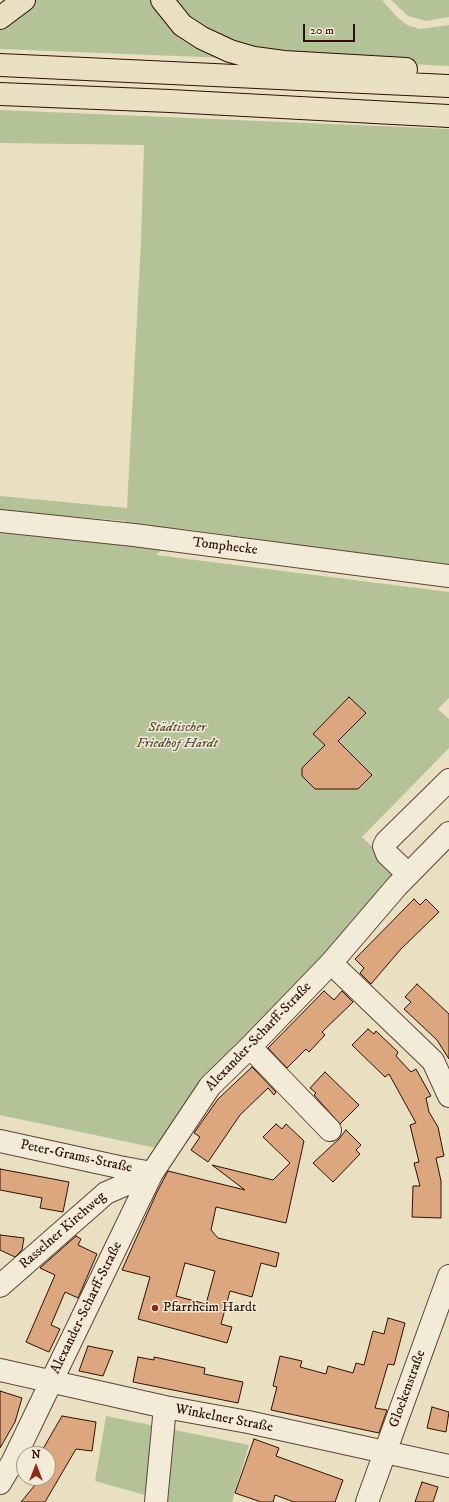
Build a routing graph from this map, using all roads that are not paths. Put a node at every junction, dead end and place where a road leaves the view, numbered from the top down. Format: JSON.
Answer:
{"nodes":[{"id":1,"x":24,"y":0,"type":"edge"},
{"id":2,"x":162,"y":0,"type":"edge"},
{"id":3,"x":0,"y":18,"type":"edge"},
{"id":4,"x":0,"y":65,"type":"edge"},
{"id":5,"x":449,"y":73,"type":"edge"},
{"id":6,"x":449,"y":86,"type":"edge"},
{"id":7,"x":0,"y":94,"type":"edge"},
{"id":8,"x":449,"y":116,"type":"edge"},
{"id":9,"x":0,"y":521,"type":"edge"},
{"id":10,"x":449,"y":576,"type":"edge"},
{"id":11,"x":449,"y":780,"type":"edge"},
{"id":12,"x":449,"y":833,"type":"edge"},
{"id":13,"x":408,"y":874,"type":"junction"},
{"id":14,"x":331,"y":963,"type":"junction"},
{"id":15,"x":250,"y":1047,"type":"junction"},
{"id":16,"x":449,"y":1096,"type":"edge"},
{"id":17,"x":330,"y":1130,"type":"dead end"},
{"id":18,"x":0,"y":1141,"type":"edge"},
{"id":19,"x":152,"y":1173,"type":"junction"},
{"id":20,"x":449,"y":1276,"type":"edge"},
{"id":21,"x":0,"y":1286,"type":"edge"},
{"id":22,"x":0,"y":1370,"type":"edge"},
{"id":23,"x":52,"y":1382,"type":"junction"},
{"id":24,"x":165,"y":1407,"type":"junction"},
{"id":25,"x":385,"y":1451,"type":"junction"},
{"id":26,"x":449,"y":1466,"type":"edge"},
{"id":27,"x":0,"y":1483,"type":"edge"},
{"id":28,"x":156,"y":1502,"type":"edge"},
{"id":29,"x":367,"y":1502,"type":"edge"}],
"edges":[{"from":1,"to":3,"type":"highway"},
{"from":2,"to":5,"type":"highway"},
{"from":4,"to":6,"type":"highway"},
{"from":7,"to":8,"type":"highway"},
{"from":9,"to":10,"type":"street","name":"Tomphecke"},
{"from":11,"to":13,"type":"street"},
{"from":12,"to":13,"type":"street","name":"Alexander-Scharff-Straße"},
{"from":13,"to":14,"type":"street","name":"Alexander-Scharff-Straße"},
{"from":14,"to":15,"type":"street","name":"Alexander-Scharff-Straße"},
{"from":14,"to":16,"type":"street"},
{"from":15,"to":17,"type":"street"},
{"from":15,"to":19,"type":"street","name":"Alexander-Scharff-Straße"},
{"from":18,"to":19,"type":"street","name":"Peter-Grams-Straße"},
{"from":19,"to":21,"type":"street","name":"Rasselner Kirchweg"},
{"from":19,"to":23,"type":"street","name":"Alexander-Scharff-Straße"},
{"from":20,"to":25,"type":"street","name":"Glockenstraße"},
{"from":22,"to":23,"type":"street","name":"Winkelner Straße"},
{"from":23,"to":24,"type":"street","name":"Winkelner Straße"},
{"from":23,"to":27,"type":"street","name":"Alexander-Scharff-Straße"},
{"from":24,"to":25,"type":"street","name":"Winkelner Straße"},
{"from":24,"to":28,"type":"street"},
{"from":25,"to":26,"type":"street","name":"Winkelner Straße"},
{"from":25,"to":29,"type":"street","name":"Glockenstraße"}]}
